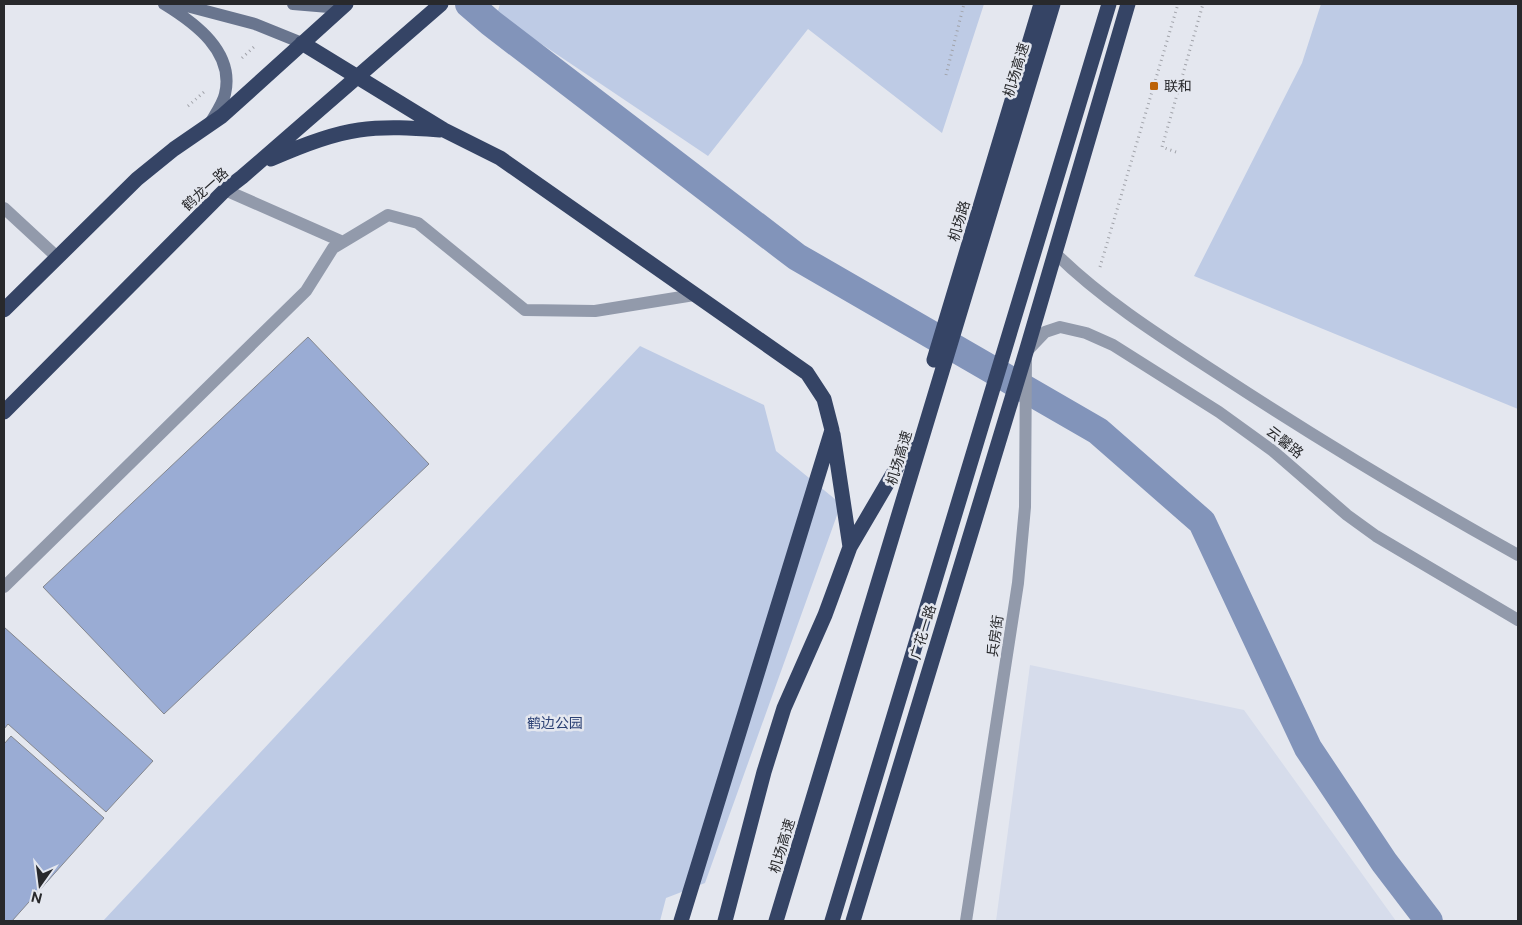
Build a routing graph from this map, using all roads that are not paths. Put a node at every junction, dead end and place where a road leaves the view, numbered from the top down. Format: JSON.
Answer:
{"nodes":[{"id":1,"x":164,"y":4,"type":"edge"},
{"id":2,"x":180,"y":4,"type":"edge"},
{"id":3,"x":293,"y":4,"type":"edge"},
{"id":4,"x":441,"y":4,"type":"edge"},
{"id":5,"x":1041,"y":4,"type":"edge"},
{"id":6,"x":1053,"y":4,"type":"edge"},
{"id":7,"x":1108,"y":4,"type":"edge"},
{"id":8,"x":1128,"y":4,"type":"edge"},
{"id":9,"x":344,"y":6,"type":"edge"},
{"id":10,"x":302,"y":44,"type":"junction"},
{"id":11,"x":358,"y":76,"type":"junction"},
{"id":12,"x":209,"y":125,"type":"junction"},
{"id":13,"x":444,"y":130,"type":"junction"},
{"id":14,"x":242,"y":177,"type":"junction"},
{"id":15,"x":225,"y":190,"type":"junction"},
{"id":16,"x":4,"y":208,"type":"edge"},
{"id":17,"x":343,"y":242,"type":"junction"},
{"id":18,"x":1055,"y":253,"type":"junction"},
{"id":19,"x":57,"y":256,"type":"junction"},
{"id":20,"x":694,"y":295,"type":"junction"},
{"id":21,"x":4,"y":310,"type":"edge"},
{"id":22,"x":1026,"y":353,"type":"junction"},
{"id":23,"x":4,"y":412,"type":"edge"},
{"id":24,"x":832,"y":430,"type":"junction"},
{"id":25,"x":908,"y":448,"type":"junction"},
{"id":26,"x":850,"y":547,"type":"junction"},
{"id":27,"x":1518,"y":556,"type":"edge"},
{"id":28,"x":4,"y":587,"type":"edge"},
{"id":29,"x":1518,"y":620,"type":"edge"},
{"id":30,"x":680,"y":921,"type":"edge"},
{"id":31,"x":725,"y":921,"type":"edge"},
{"id":32,"x":766,"y":921,"type":"edge"},
{"id":33,"x":776,"y":921,"type":"edge"},
{"id":34,"x":832,"y":921,"type":"edge"},
{"id":35,"x":853,"y":921,"type":"edge"},
{"id":36,"x":966,"y":921,"type":"edge"}],
"edges":[{"from":1,"to":12,"type":"street"},
{"from":2,"to":10,"type":"street"},
{"from":3,"to":9,"type":"street"},
{"from":4,"to":11,"type":"highway","name":"鹤龙一路"},
{"from":5,"to":25,"type":"highway","name":"机场路"},
{"from":6,"to":33,"type":"highway","name":"机场高速"},
{"from":7,"to":34,"type":"highway"},
{"from":8,"to":18,"type":"highway"},
{"from":9,"to":10,"type":"highway"},
{"from":10,"to":11,"type":"highway"},
{"from":10,"to":12,"type":"highway"},
{"from":11,"to":13,"type":"highway"},
{"from":11,"to":14,"type":"highway","name":"鹤龙一路"},
{"from":12,"to":19,"type":"highway"},
{"from":13,"to":14,"type":"highway"},
{"from":13,"to":20,"type":"highway"},
{"from":14,"to":15,"type":"highway","name":"鹤龙一路"},
{"from":15,"to":17,"type":"street"},
{"from":15,"to":23,"type":"highway","name":"鹤龙一路"},
{"from":16,"to":19,"type":"street"},
{"from":17,"to":20,"type":"street"},
{"from":17,"to":28,"type":"street"},
{"from":18,"to":22,"type":"highway"},
{"from":18,"to":27,"type":"street","name":"云馨路"},
{"from":19,"to":21,"type":"highway"},
{"from":20,"to":24,"type":"highway"},
{"from":22,"to":29,"type":"street","name":"云馨路"},
{"from":22,"to":35,"type":"highway","name":"广花一路"},
{"from":22,"to":36,"type":"street","name":"兵房街"},
{"from":24,"to":26,"type":"highway"},
{"from":24,"to":30,"type":"highway"},
{"from":25,"to":26,"type":"highway"},
{"from":25,"to":32,"type":"highway"},
{"from":26,"to":31,"type":"highway"}]}
